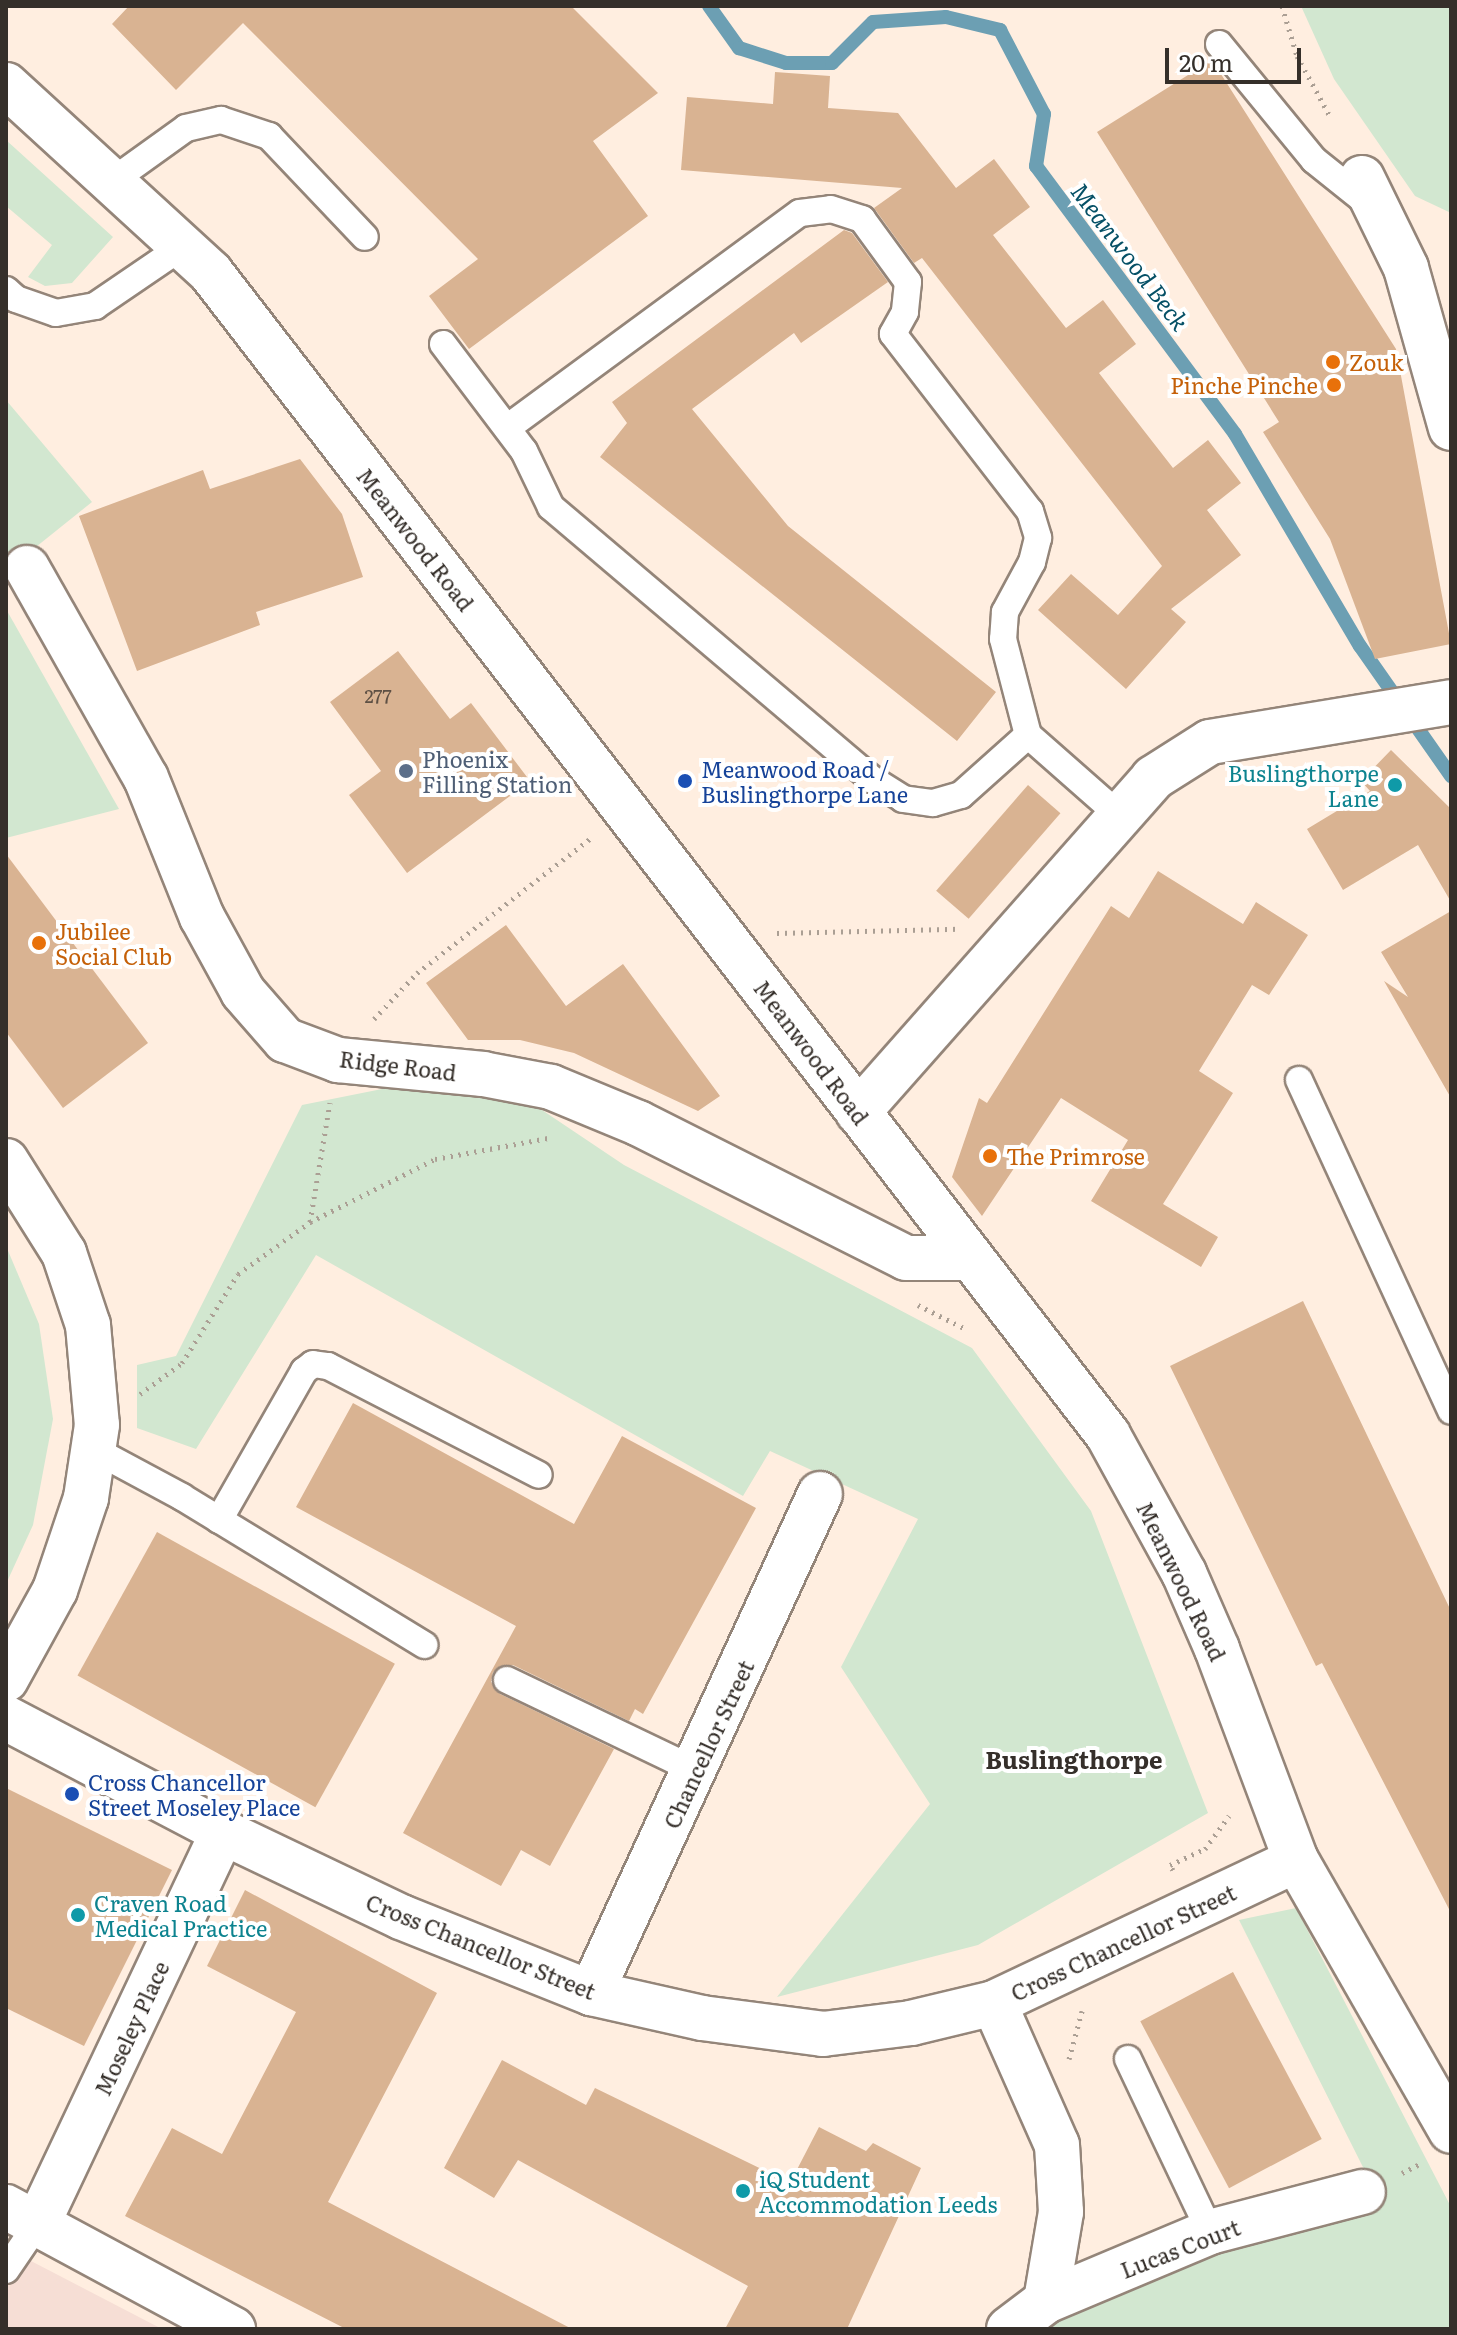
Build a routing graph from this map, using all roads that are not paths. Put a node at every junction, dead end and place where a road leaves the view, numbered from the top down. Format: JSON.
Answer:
{"nodes":[{"id":1,"x":1219,"y":44,"type":"dead end"},
{"id":2,"x":6,"y":85,"type":"edge"},
{"id":3,"x":115,"y":179,"type":"junction"},
{"id":4,"x":1371,"y":195,"type":"joint"},
{"id":5,"x":365,"y":237,"type":"dead end"},
{"id":6,"x":183,"y":246,"type":"junction"},
{"id":7,"x":6,"y":290,"type":"edge"},
{"id":8,"x":443,"y":344,"type":"dead end"},
{"id":9,"x":507,"y":428,"type":"junction"},
{"id":10,"x":1451,"y":428,"type":"edge"},
{"id":11,"x":27,"y":568,"type":"dead end"},
{"id":12,"x":1451,"y":702,"type":"edge"},
{"id":13,"x":1028,"y":735,"type":"junction"},
{"id":14,"x":1120,"y":816,"type":"junction"},
{"id":15,"x":1299,"y":1080,"type":"dead end"},
{"id":16,"x":858,"y":1112,"type":"junction"},
{"id":17,"x":6,"y":1161,"type":"edge"},
{"id":18,"x":967,"y":1258,"type":"junction"},
{"id":19,"x":1451,"y":1411,"type":"edge"},
{"id":20,"x":95,"y":1437,"type":"junction"},
{"id":21,"x":539,"y":1475,"type":"dead end"},
{"id":22,"x":820,"y":1494,"type":"dead end"},
{"id":23,"x":219,"y":1520,"type":"junction"},
{"id":24,"x":424,"y":1645,"type":"dead end"},
{"id":25,"x":6,"y":1679,"type":"edge"},
{"id":26,"x":507,"y":1680,"type":"dead end"},
{"id":27,"x":6,"y":1718,"type":"edge"},
{"id":28,"x":697,"y":1771,"type":"junction"},
{"id":29,"x":223,"y":1832,"type":"junction"},
{"id":30,"x":1296,"y":1860,"type":"junction"},
{"id":31,"x":591,"y":1993,"type":"junction"},
{"id":32,"x":994,"y":2003,"type":"junction"},
{"id":33,"x":1128,"y":2059,"type":"dead end"},
{"id":34,"x":1438,"y":2146,"type":"edge"},
{"id":35,"x":1363,"y":2192,"type":"road end"},
{"id":36,"x":22,"y":2215,"type":"edge"},
{"id":37,"x":1210,"y":2232,"type":"junction"},
{"id":38,"x":6,"y":2270,"type":"edge"},
{"id":39,"x":1046,"y":2301,"type":"junction"},
{"id":40,"x":233,"y":2329,"type":"edge"},
{"id":41,"x":1009,"y":2329,"type":"edge"}],
"edges":[{"from":1,"to":4,"type":"lane"},
{"from":2,"to":3,"type":"street","name":"Meanwood Road"},
{"from":3,"to":5,"type":"lane"},
{"from":3,"to":6,"type":"street","name":"Meanwood Road"},
{"from":4,"to":10,"type":"street"},
{"from":6,"to":7,"type":"lane"},
{"from":6,"to":16,"type":"street","name":"Meanwood Road"},
{"from":8,"to":9,"type":"lane"},
{"from":9,"to":13,"type":"lane"},
{"from":9,"to":13,"type":"lane"},
{"from":11,"to":18,"type":"street","name":"Ridge Road"},
{"from":12,"to":14,"type":"street"},
{"from":13,"to":14,"type":"lane"},
{"from":14,"to":16,"type":"street"},
{"from":15,"to":19,"type":"lane"},
{"from":16,"to":18,"type":"street","name":"Meanwood Road"},
{"from":17,"to":20,"type":"street"},
{"from":18,"to":30,"type":"street","name":"Meanwood Road"},
{"from":20,"to":23,"type":"lane"},
{"from":20,"to":25,"type":"street"},
{"from":21,"to":23,"type":"lane"},
{"from":22,"to":28,"type":"street","name":"Chancellor Street"},
{"from":23,"to":24,"type":"lane"},
{"from":26,"to":28,"type":"lane"},
{"from":27,"to":29,"type":"street","name":"Cross Chancellor Street"},
{"from":28,"to":31,"type":"street","name":"Chancellor Street"},
{"from":29,"to":31,"type":"street","name":"Cross Chancellor Street"},
{"from":29,"to":36,"type":"street","name":"Moseley Place"},
{"from":30,"to":32,"type":"street","name":"Cross Chancellor Street"},
{"from":30,"to":34,"type":"street","name":"Meanwood Road"},
{"from":31,"to":32,"type":"street","name":"Cross Chancellor Street"},
{"from":32,"to":39,"type":"street"},
{"from":33,"to":37,"type":"lane"},
{"from":35,"to":37,"type":"street","name":"Lucas Court"},
{"from":36,"to":38,"type":"lane"},
{"from":36,"to":40,"type":"street"},
{"from":37,"to":39,"type":"street","name":"Lucas Court"},
{"from":39,"to":41,"type":"street","name":"Lucas Court"}]}
